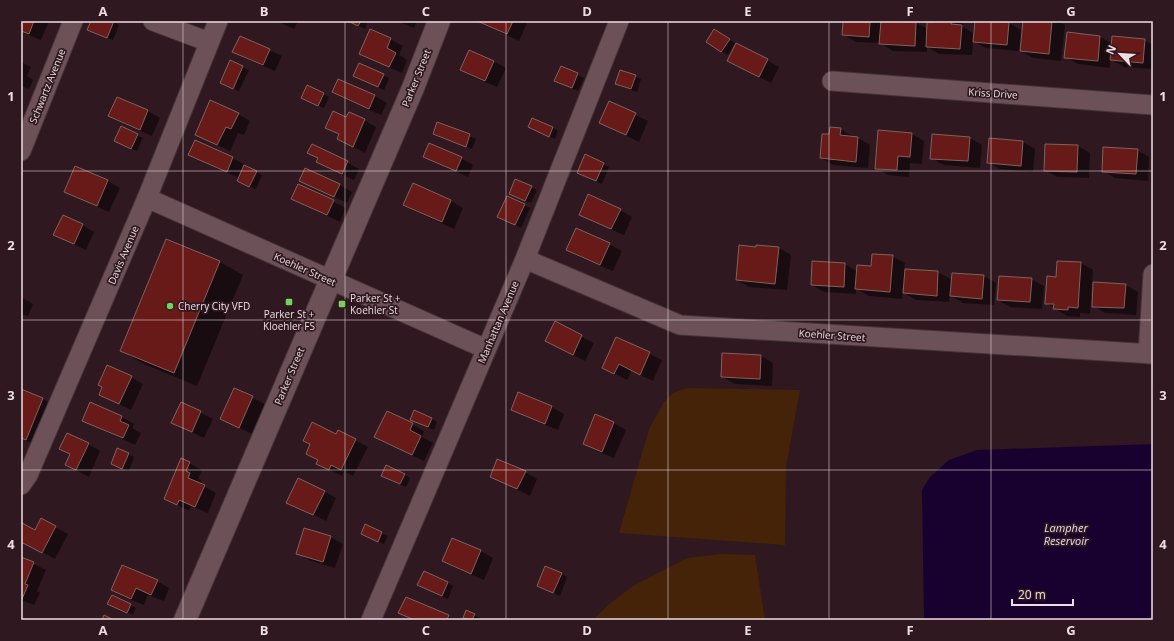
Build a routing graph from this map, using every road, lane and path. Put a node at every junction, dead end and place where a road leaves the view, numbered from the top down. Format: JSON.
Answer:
{"nodes":[{"id":1,"x":74,"y":21,"type":"edge"},
{"id":2,"x":153,"y":21,"type":"edge"},
{"id":3,"x":218,"y":21,"type":"edge"},
{"id":4,"x":439,"y":21,"type":"edge"},
{"id":5,"x":619,"y":21,"type":"edge"},
{"id":6,"x":209,"y":42,"type":"junction"},
{"id":7,"x":832,"y":81,"type":"dead end"},
{"id":8,"x":1153,"y":105,"type":"edge"},
{"id":9,"x":21,"y":151,"type":"edge"},
{"id":10,"x":147,"y":198,"type":"junction"},
{"id":11,"x":525,"y":259,"type":"junction"},
{"id":12,"x":1153,"y":274,"type":"edge"},
{"id":13,"x":330,"y":280,"type":"junction"},
{"id":14,"x":486,"y":349,"type":"junction"},
{"id":15,"x":1150,"y":354,"type":"edge"},
{"id":16,"x":21,"y":485,"type":"edge"},
{"id":17,"x":185,"y":620,"type":"edge"},
{"id":18,"x":371,"y":620,"type":"edge"}],
"edges":[{"from":1,"to":9,"type":"street","name":"Schwartz Avenue"},
{"from":2,"to":6,"type":"street"},
{"from":3,"to":6,"type":"street","name":"Davis Avenue"},
{"from":4,"to":13,"type":"street","name":"Parker Street"},
{"from":5,"to":11,"type":"street","name":"Manhattan Avenue"},
{"from":6,"to":10,"type":"street","name":"Davis Avenue"},
{"from":7,"to":8,"type":"street","name":"Kriss Drive"},
{"from":10,"to":13,"type":"street","name":"Koehler Street"},
{"from":10,"to":16,"type":"street","name":"Davis Avenue"},
{"from":11,"to":14,"type":"street","name":"Manhattan Avenue"},
{"from":11,"to":15,"type":"street","name":"Koehler Street"},
{"from":12,"to":15,"type":"street"},
{"from":13,"to":14,"type":"street","name":"Koehler Street"},
{"from":13,"to":17,"type":"street","name":"Parker Street"},
{"from":14,"to":18,"type":"street","name":"Manhattan Avenue"}]}
